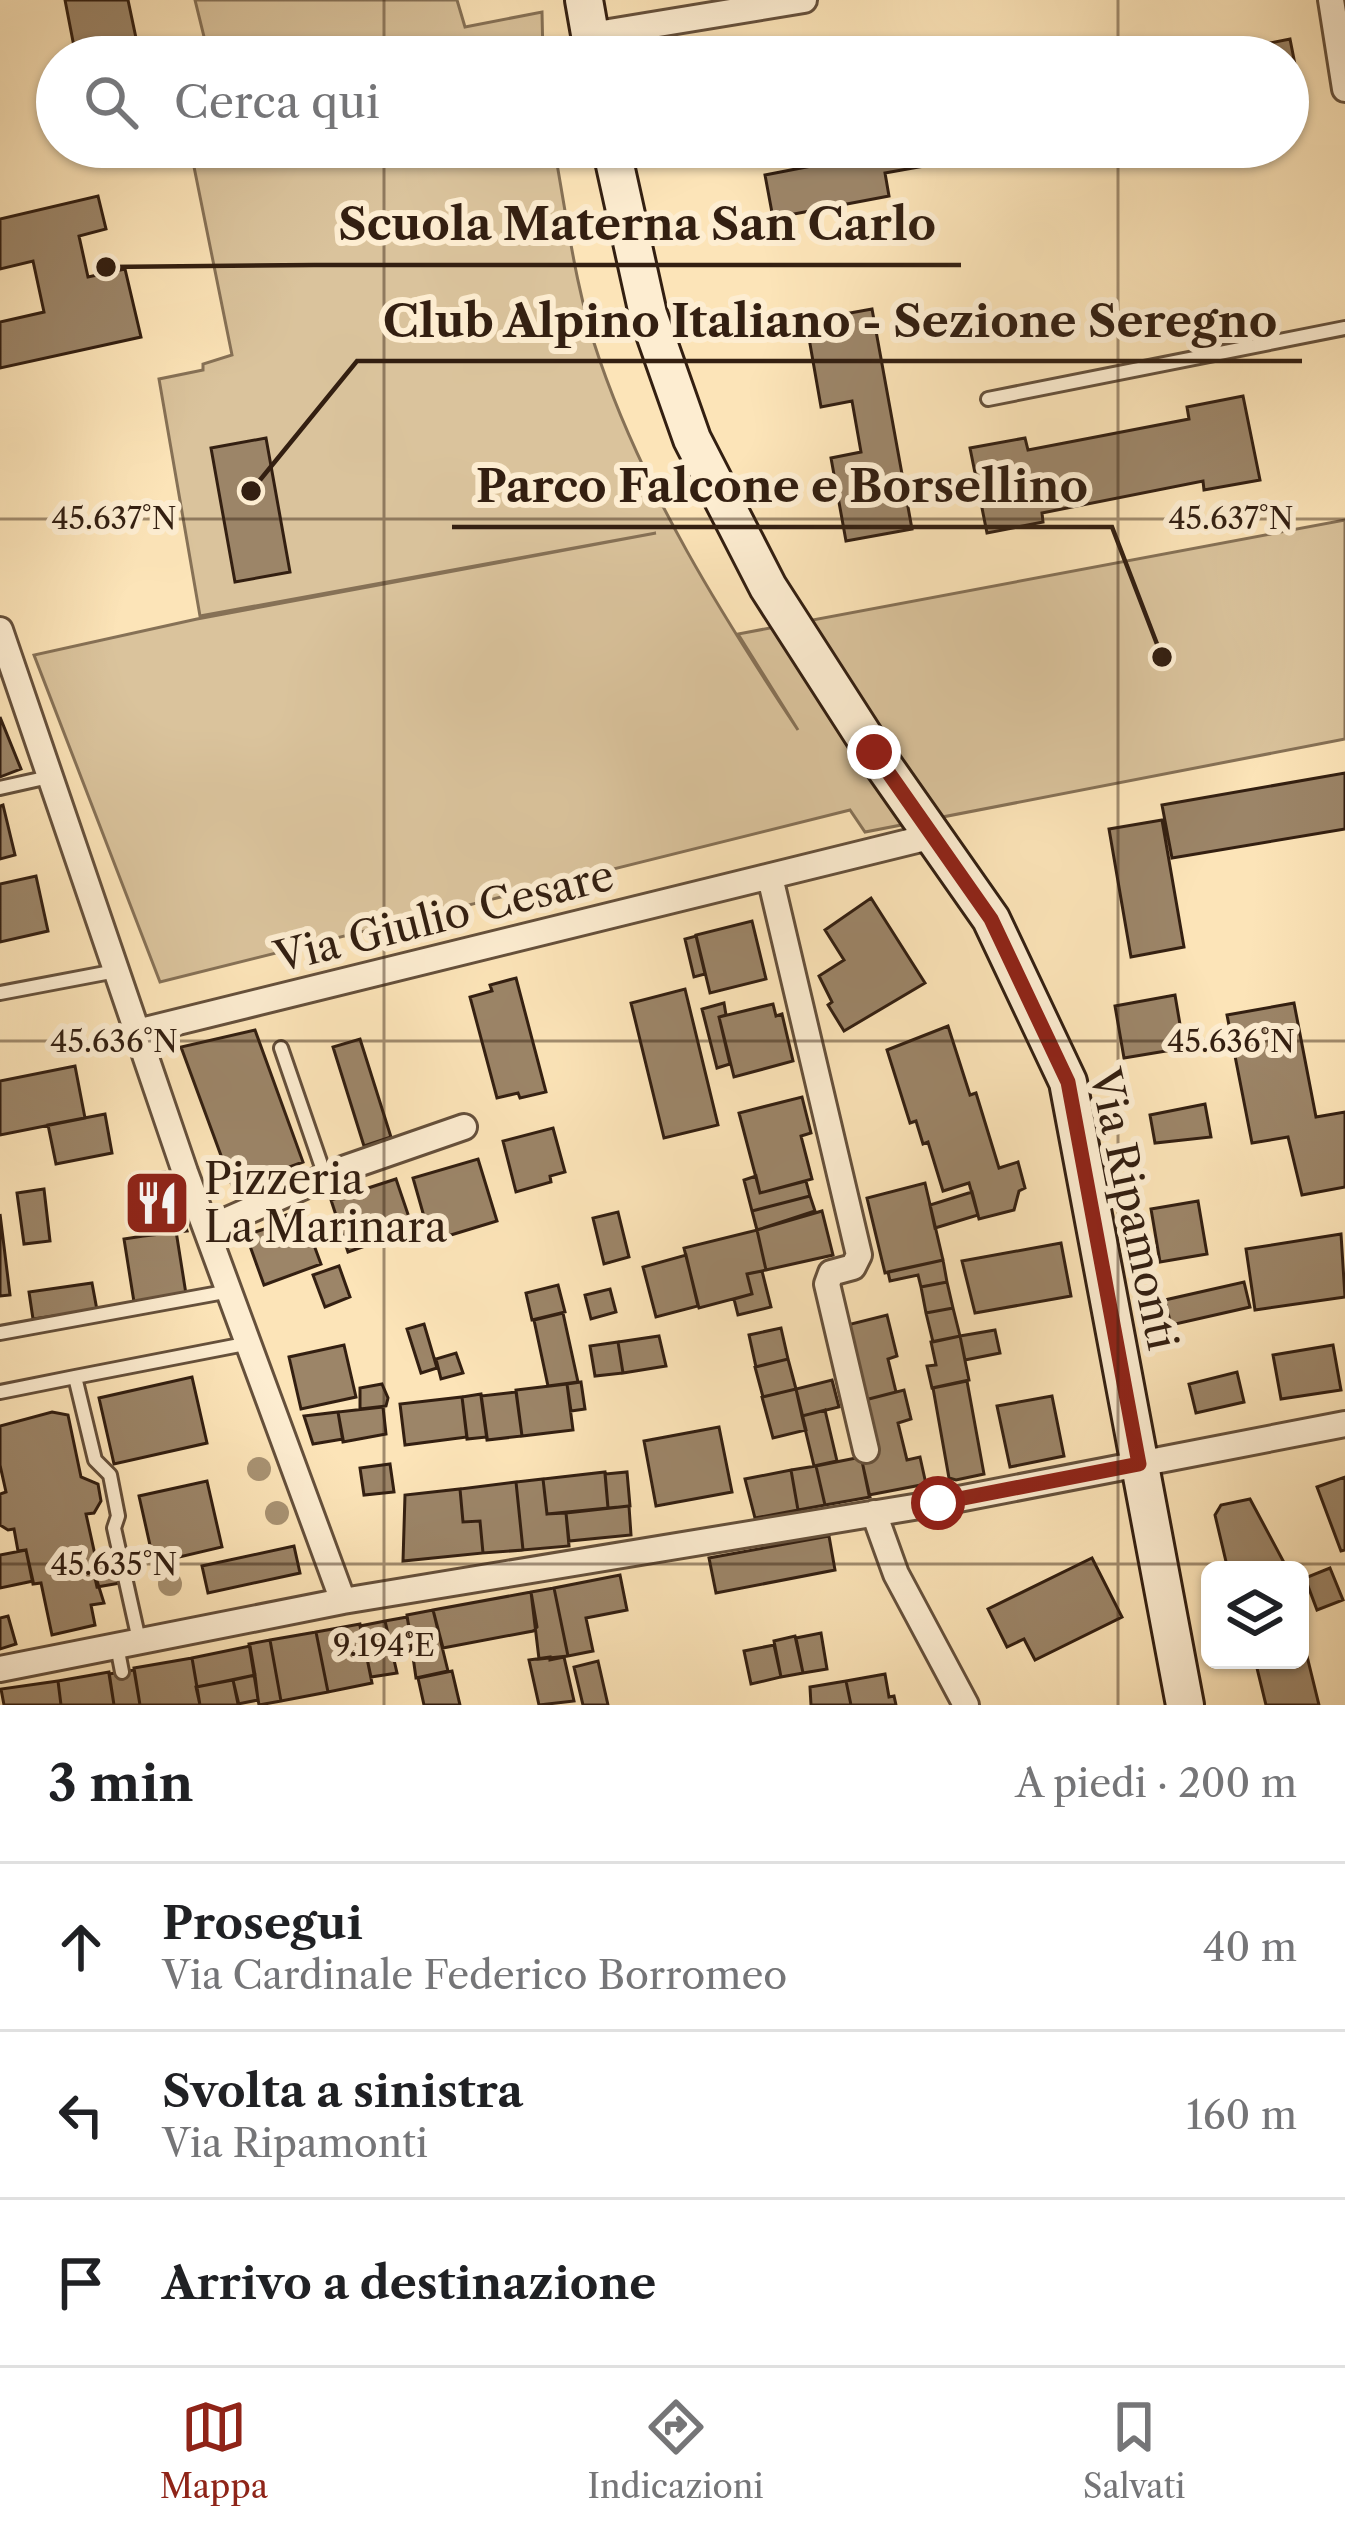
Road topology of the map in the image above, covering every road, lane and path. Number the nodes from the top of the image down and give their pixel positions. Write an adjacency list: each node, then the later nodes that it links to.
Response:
1 (804, 0): 3 (street)
2 (1331, 0): 4 (street)
3 (590, 31)
4 (1345, 89)
5 (615, 168): 11 (street, Via Ripamonti)
6 (1345, 328): 7 (lane)
7 (988, 399)
8 (0, 630): 9 (street)
9 (50, 776): 10 (lane); 13 (street)
10 (0, 788)
11 (933, 836): 12 (street, Via Giulio Cesare); 27 (street, Via Ripamonti)
12 (770, 877): 15 (street, Via Giulio Cesare); 26 (street)
13 (116, 971): 14 (lane); 15 (street)
14 (0, 993)
15 (136, 1031): 19 (street)
16 (281, 1048): 18 (lane)
17 (464, 1127): 18 (street)
18 (325, 1176): 19 (street)
19 (207, 1229): 20 (street)
20 (231, 1291): 21 (lane); 22 (street)
21 (0, 1333)
22 (251, 1343): 23 (lane); 29 (street)
23 (74, 1377): 24 (lane); 30 (lane)
24 (0, 1393)
25 (1345, 1424): 27 (street)
26 (866, 1450)
27 (1139, 1464): 28 (street); 34 (street, Via Ripamonti)
28 (874, 1513): 29 (street); 33 (street)
29 (344, 1600): 30 (street)
30 (128, 1642): 31 (street); 32 (lane)
31 (0, 1669)
32 (122, 1672)
33 (966, 1705)
34 (1185, 1705)

